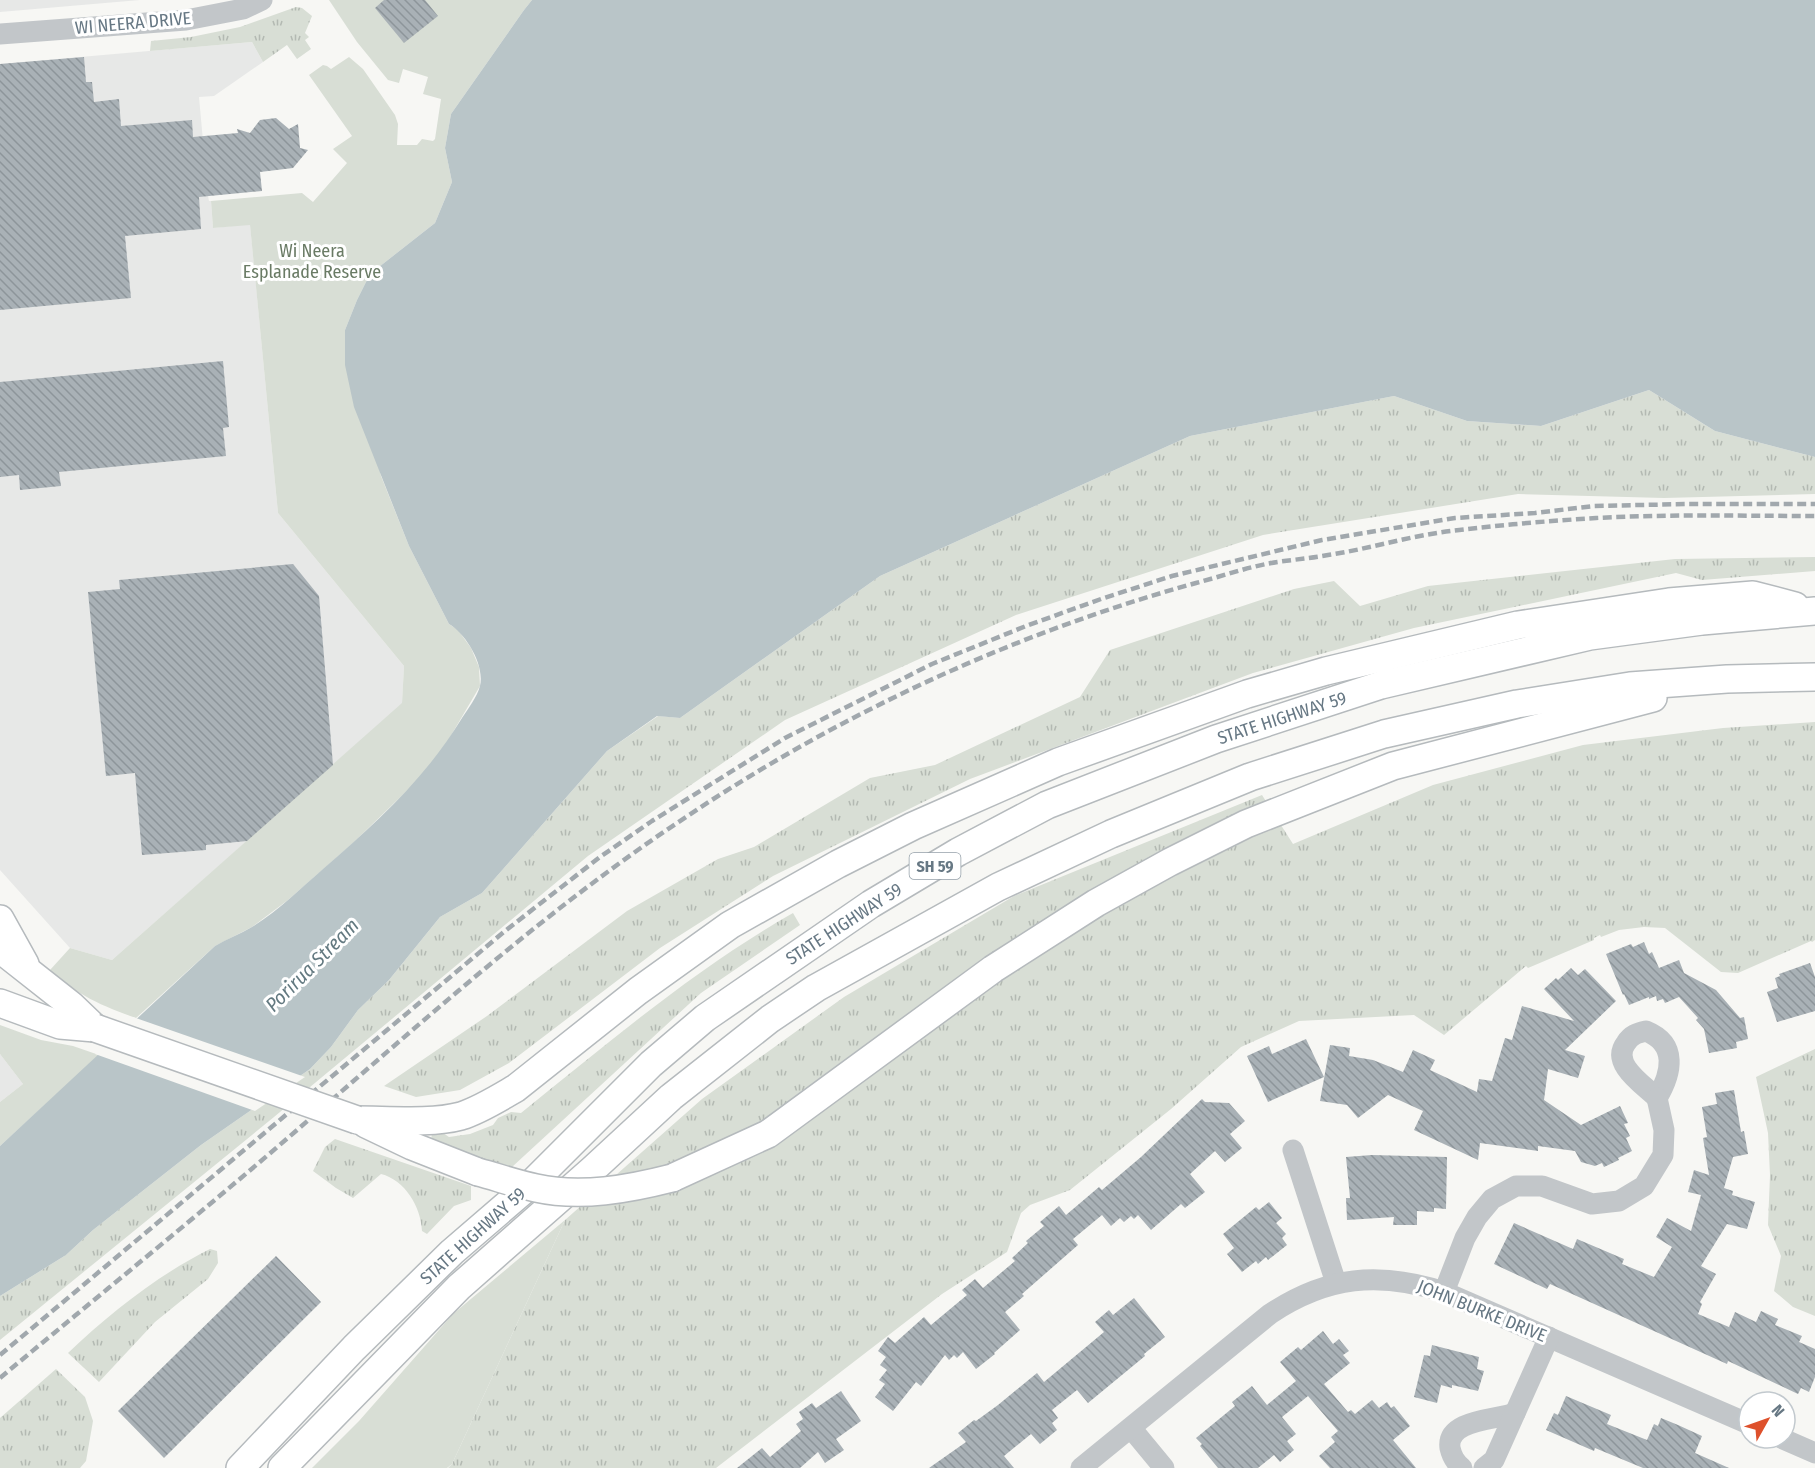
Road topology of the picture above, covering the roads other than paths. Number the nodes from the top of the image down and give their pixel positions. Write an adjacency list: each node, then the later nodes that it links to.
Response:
1 (262, 0): 2 (street, WI NEERA DRIVE)
2 (0, 34)
3 (1815, 610): 12 (main road); 22 (main road, STATE HIGHWAY 59 / SH 59)
4 (1815, 677): 5 (main road, STATE HIGHWAY 59 / SH 59)
5 (1727, 679): 12 (main road, bridge); 23 (main road, STATE HIGHWAY 59 / SH 59)
6 (0, 919): 8 (main road)
7 (0, 949): 8 (main road)
8 (28, 970): 10 (main road)
9 (0, 1003): 10 (main road)
10 (95, 1028): 12 (main road, bridge)
11 (1658, 1098): 15 (street)
12 (357, 1120)
13 (1293, 1150): 14 (street)
14 (1336, 1283): 15 (street, JOHN BURKE DRIVE); 19 (street, JOHN BURKE DRIVE)
15 (1444, 1292): 16 (street, JOHN BURKE DRIVE)
16 (1549, 1337): 17 (street); 18 (street, JOHN BURKE DRIVE)
17 (1515, 1413): 26 (street); 27 (street)
18 (1737, 1419)
19 (1131, 1428): 24 (street, JOHN BURKE DRIVE); 25 (street)
20 (1797, 1445): 21 (street)
21 (1815, 1453)
22 (240, 1468)
23 (282, 1468)
24 (1081, 1468)
25 (1164, 1468)
26 (1462, 1468)
27 (1484, 1468)

